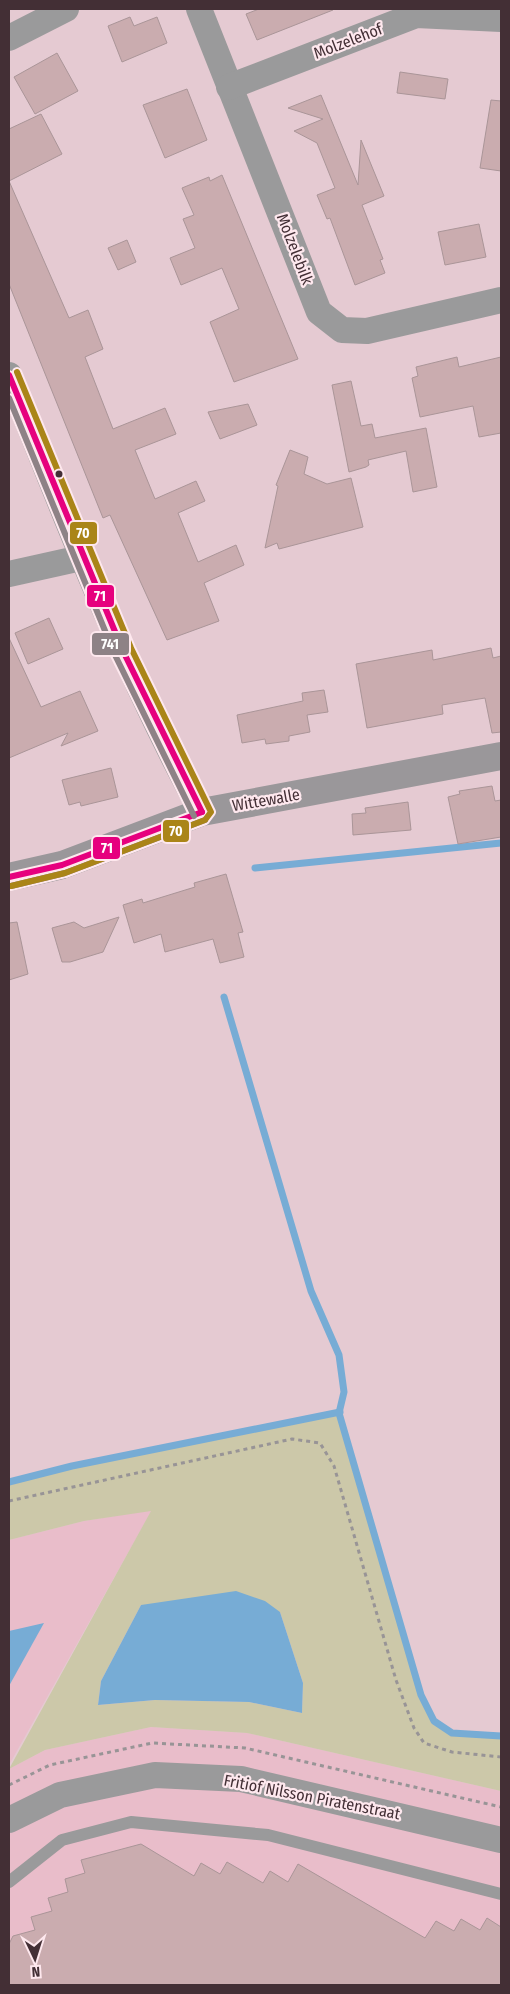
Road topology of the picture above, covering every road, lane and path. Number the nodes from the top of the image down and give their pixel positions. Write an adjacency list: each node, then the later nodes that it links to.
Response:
1 (66, 9): 4 (street)
2 (199, 9): 5 (street, Molzelebilk)
3 (501, 20): 5 (street, Molzelehof)
4 (9, 38)
5 (229, 87): 6 (street, Molzelebilk)
6 (501, 300)
7 (9, 375): 8 (street)
8 (81, 558): 9 (street); 11 (street)
9 (9, 574)
10 (501, 756): 11 (street, Wittewalle)
11 (202, 812): 12 (street, Wittewalle)
12 (9, 877)
13 (9, 1501): 14 (path)
14 (501, 1756)
15 (9, 1820): 16 (street, Fritiof Nilsson Piratenstraat)
16 (501, 1840)
17 (9, 1882): 18 (lane)
18 (501, 1894)

